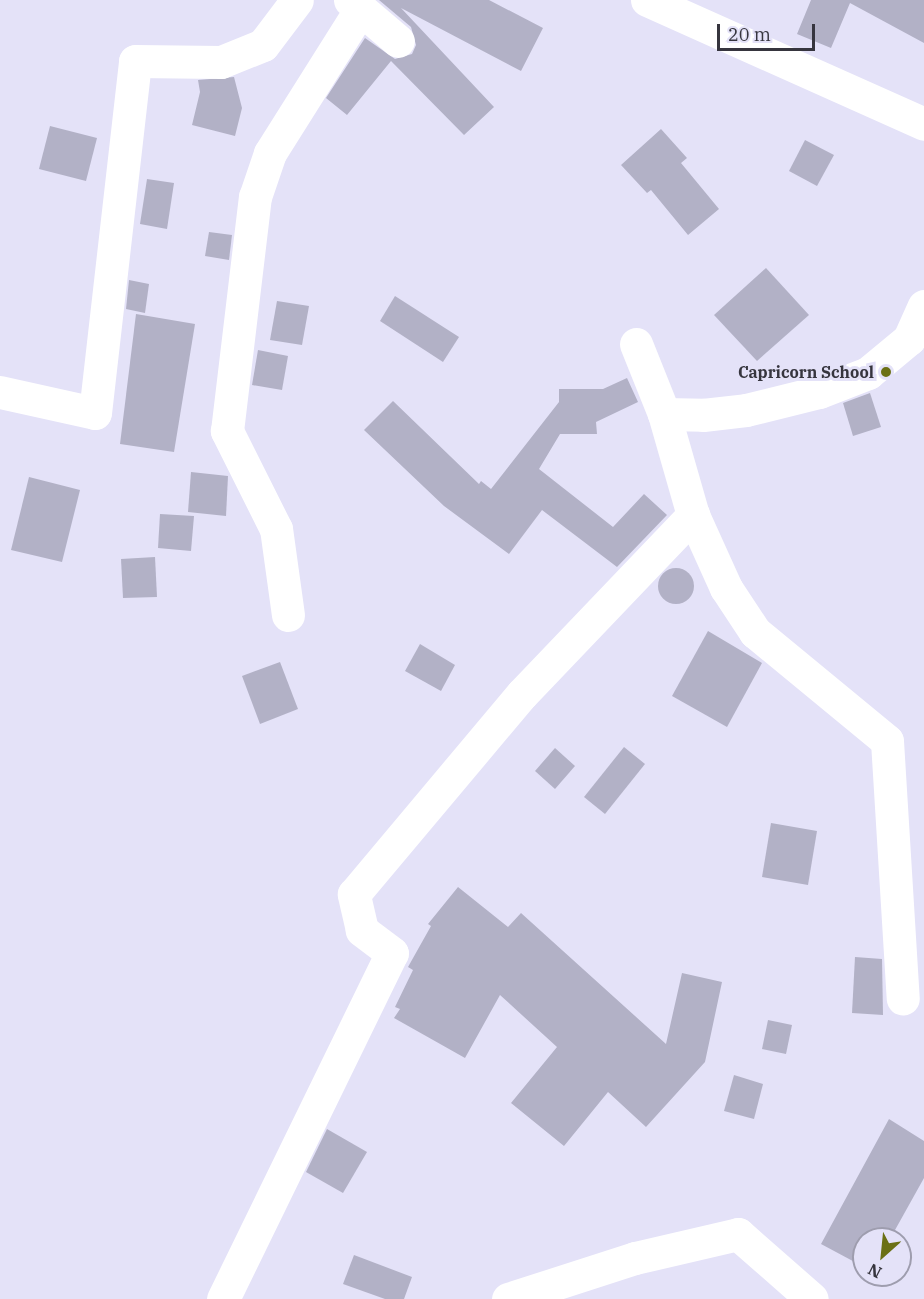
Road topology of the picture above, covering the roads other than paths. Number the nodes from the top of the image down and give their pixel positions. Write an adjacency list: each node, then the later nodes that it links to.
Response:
1 (297, 0): 8 (street)
2 (647, 0): 5 (street)
3 (355, 5): 4 (street); 11 (street)
4 (398, 41)
5 (924, 124)
6 (924, 306): 9 (street)
7 (636, 344): 9 (street)
8 (0, 392)
9 (664, 414): 10 (street)
10 (693, 515): 12 (street); 13 (street)
11 (288, 615)
12 (903, 999)
13 (223, 1299)
14 (508, 1299): 15 (street)
15 (812, 1299)

